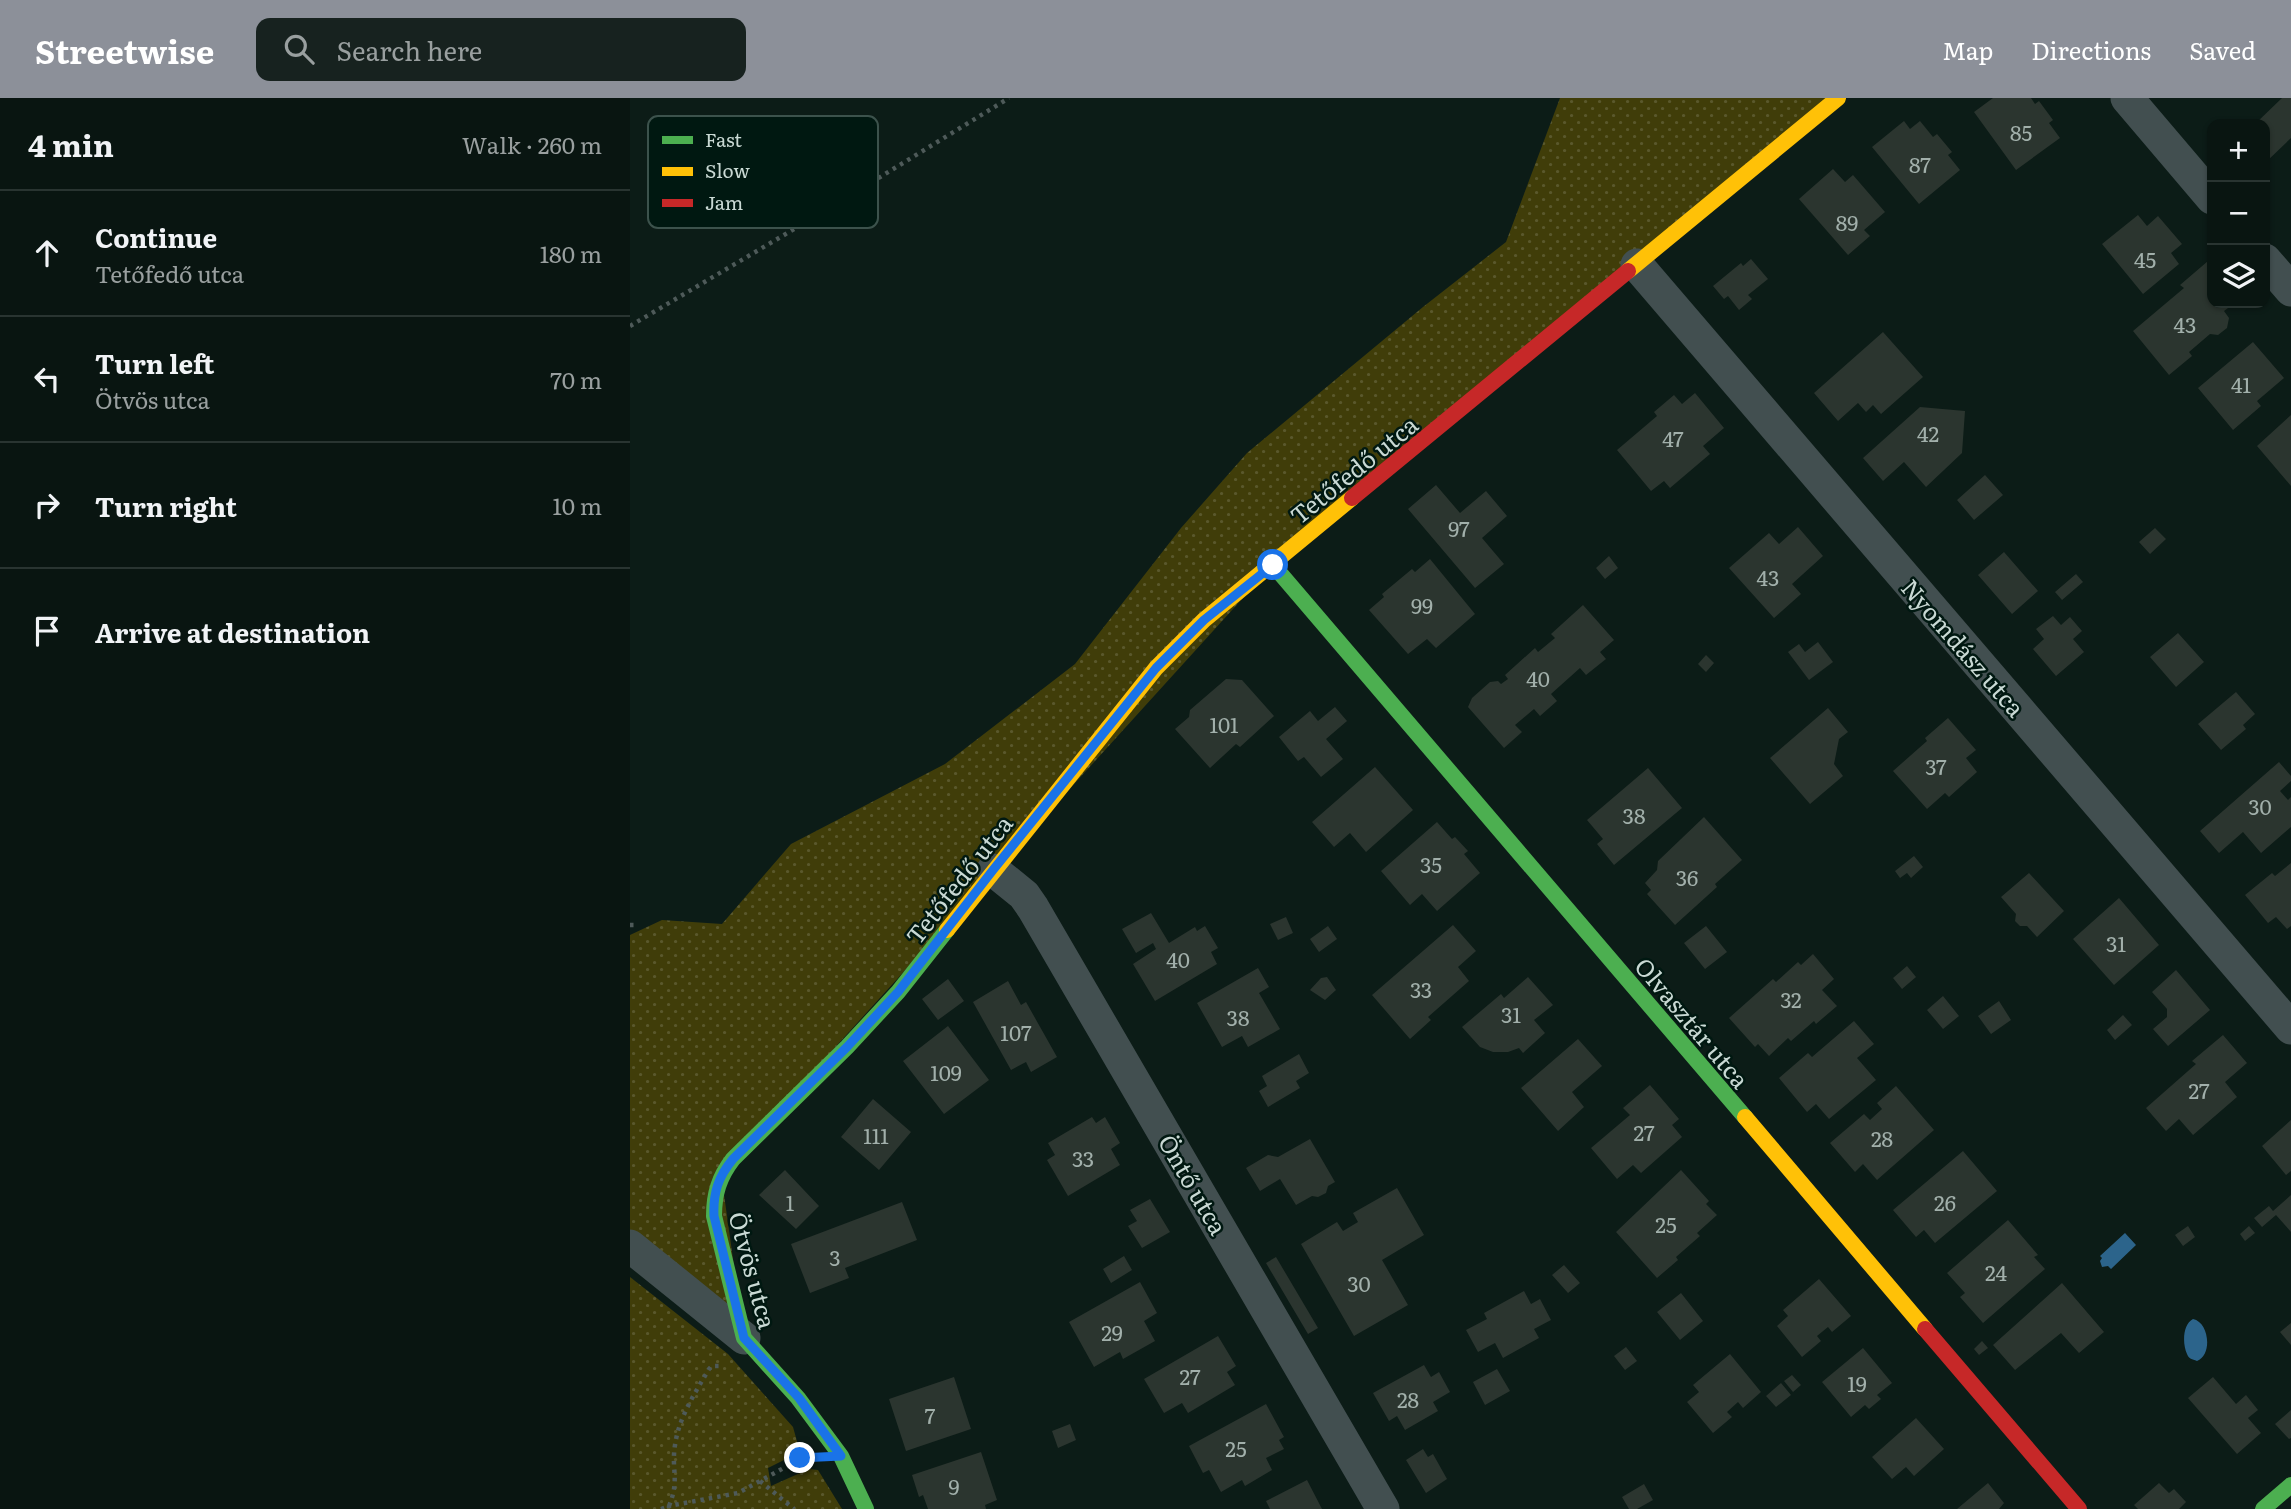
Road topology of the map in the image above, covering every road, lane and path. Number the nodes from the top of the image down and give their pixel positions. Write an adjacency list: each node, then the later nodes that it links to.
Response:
1 (1009, 98): 4 (path)
2 (1838, 98): 7 (street, Tetőfedő utca)
3 (2127, 98): 5 (street)
4 (878, 178)
5 (2207, 192)
6 (796, 228): 10 (path)
7 (1637, 265): 11 (street, Tetőfedő utca); 13 (street, Nyomdász utca)
8 (2270, 266): 9 (street)
9 (2291, 290)
10 (630, 326)
11 (1273, 565): 12 (street, Tetőfedő utca); 25 (street, Olvasztár utca)
12 (993, 870): 14 (street, Tetőfedő utca); 24 (street, Öntő utca)
13 (2291, 1028)
14 (722, 1173): 16 (street, Ötvös utca)
15 (630, 1246): 16 (street)
16 (744, 1338): 17 (street, Ötvös utca); 20 (path)
17 (841, 1456): 18 (path); 23 (street, Ötvös utca)
18 (760, 1480): 20 (path); 22 (path)
19 (2291, 1485): 26 (street)
20 (669, 1507): 21 (path)
21 (661, 1509)
22 (794, 1509)
23 (866, 1509)
24 (1383, 1509)
25 (2079, 1509)
26 (2263, 1509)

